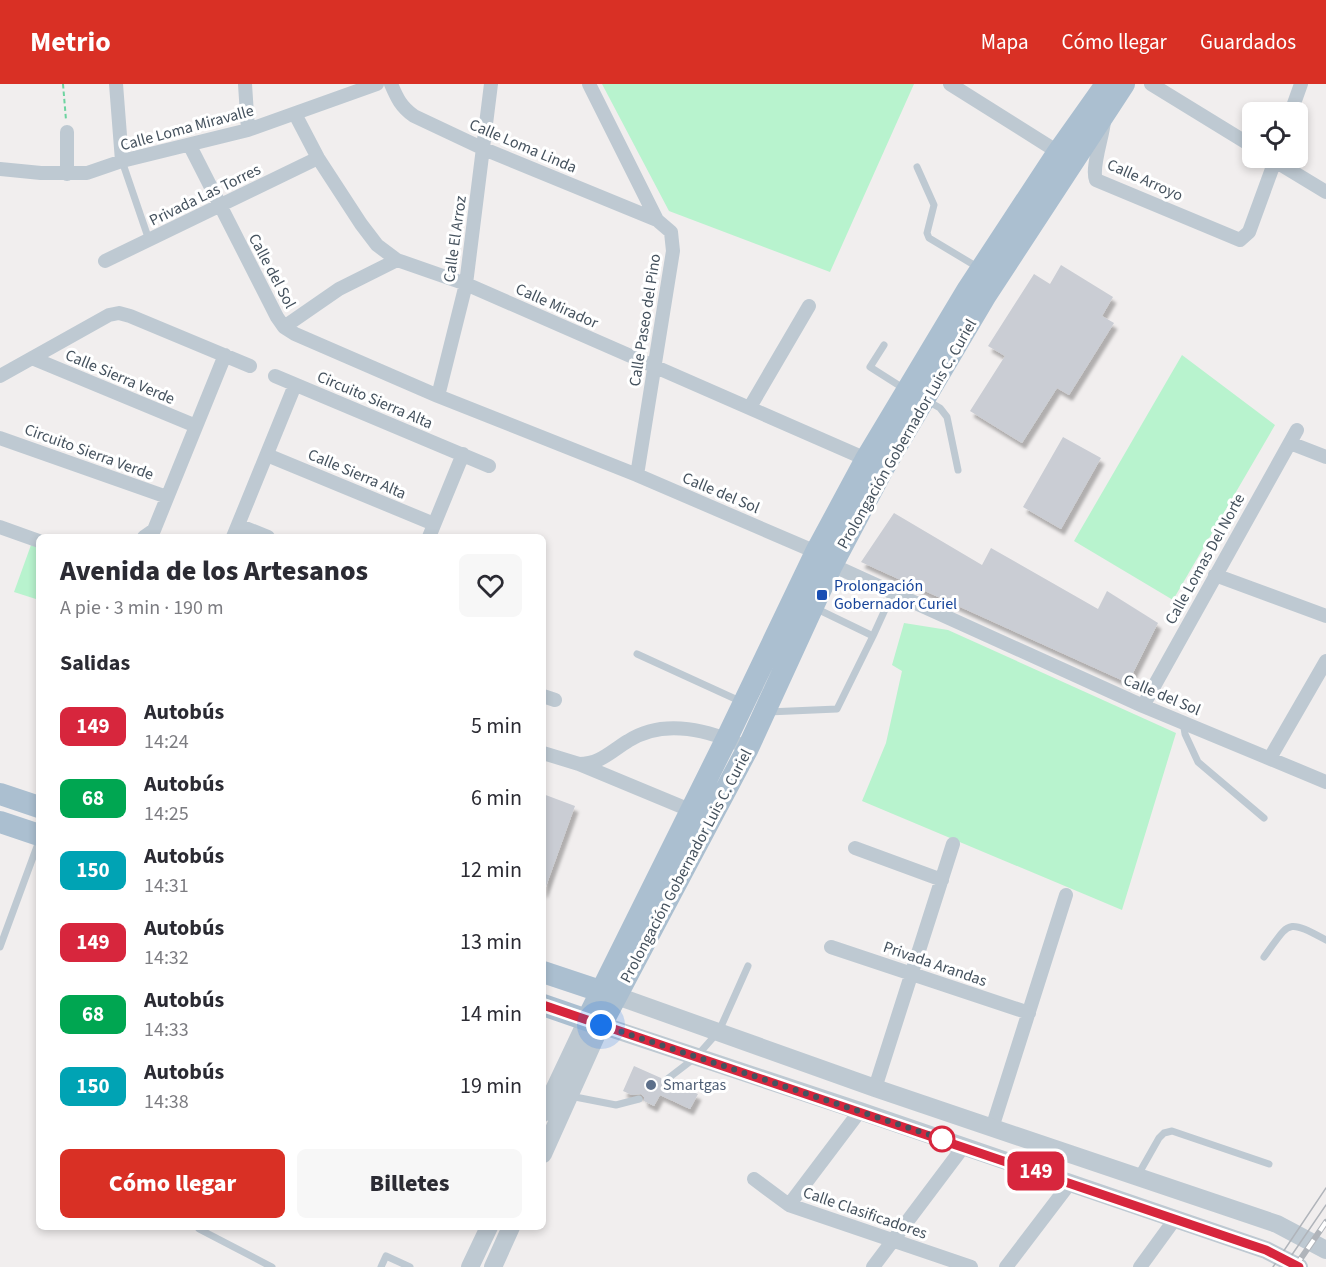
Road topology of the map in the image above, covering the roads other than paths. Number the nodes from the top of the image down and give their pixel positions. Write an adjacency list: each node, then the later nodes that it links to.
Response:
1 (116, 84): 22 (street)
2 (245, 84): 15 (street)
3 (377, 84): 13 (street, Calle Loma Miravalle)
4 (392, 84): 19 (street, Calle Loma Linda)
5 (491, 84): 19 (street, Calle El Arroz)
6 (589, 84): 30 (street, Calle Paseo del Pino)
7 (1106, 84): 20 (main road, Prolongación Gobernador Luis C. Curiel)
8 (1124, 84): 14 (main road, Prolongación Gobernador Luis C. Curiel)
9 (1151, 84): 17 (street)
10 (1301, 84): 12 (street)
11 (955, 85): 20 (street)
12 (1295, 102)
13 (295, 114): 15 (street, Calle Loma Miravalle); 21 (street, Calle Mirador)
14 (1105, 114): 24 (street, Calle Arroyo); 46 (main road, Prolongación Gobernador Luis C. Curiel)
15 (248, 130): 18 (street, Calle Loma Miravalle)
16 (66, 132): 27 (street)
17 (1242, 141)
18 (190, 146): 22 (street, Calle Loma Miravalle); 29 (street, Calle del Sol)
19 (484, 150): 30 (street, Calle Loma Linda); 35 (street, Calle El Arroz)
20 (1058, 152): 34 (main road, Prolongación Gobernador Luis C. Curiel)
21 (318, 158): 29 (street, Privada Las Torres); 32 (street, Calle Mirador)
22 (122, 162): 27 (street, Calle Loma Miravalle); 31 (lane)
23 (917, 167): 34 (lane)
24 (1271, 168)
25 (1289, 168): 28 (street)
26 (0, 169): 27 (street, Calle Loma Miravalle)
27 (67, 174)
28 (1326, 192)
29 (219, 206): 31 (street, Privada Las Torres); 37 (street, Calle del Sol)
30 (657, 220): 42 (street, Calle Paseo del Pino)
31 (149, 240): 33 (street, Privada Las Torres)
32 (398, 260): 35 (street, Calle Mirador); 37 (street)
33 (105, 261)
34 (981, 270): 46 (main road, Prolongación Gobernador Luis C. Curiel)
35 (466, 284): 42 (street, Calle Mirador); 47 (street, Calle El Arroz)
36 (808, 306): 48 (street)
37 (284, 327): 47 (street, Calle del Sol)
38 (884, 345): 46 (lane)
39 (225, 356): 40 (street); 41 (street); 49 (street, Circuito Sierra Verde)
40 (32, 358): 43 (street); 49 (street, Calle Sierra Verde)
41 (250, 366)
42 (654, 367): 48 (street, Calle Mirador); 59 (street, Calle Paseo del Pino)
43 (0, 376)
44 (275, 376): 45 (street)
45 (295, 385): 53 (street, Circuito Sierra Alta); 54 (street, Circuito Sierra Alta)
46 (916, 395): 56 (main road, Prolongación Gobernador Luis C. Curiel); 58 (lane); 67 (main road, Prolongación Gobernador Luis C. Curiel)
47 (438, 396): 59 (street, Calle del Sol)
48 (750, 407): 56 (street, Calle Mirador)
49 (196, 426): 60 (street, Circuito Sierra Verde)
50 (1297, 430): 52 (street, Calle Lomas Del Norte)
51 (0, 438): 60 (street, Circuito Sierra Verde)
52 (1290, 443): 55 (street); 68 (street, Calle Lomas Del Norte)
53 (463, 454): 57 (street, Circuito Sierra Alta); 63 (street)
54 (267, 455): 62 (street, Circuito Sierra Alta); 63 (street, Calle Sierra Alta)
55 (1326, 457)
56 (866, 459): 67 (main road, Prolongación Gobernador Luis C. Curiel)
57 (489, 466)
58 (958, 470)
59 (637, 475): 67 (street, Calle del Sol)
60 (167, 497): 64 (street, Circuito Sierra Verde)
61 (0, 527): 66 (street)
62 (236, 531): 65 (street, Circuito Sierra Alta)
63 (431, 531)
64 (151, 534)
65 (252, 534)
66 (36, 540)
67 (824, 558): 69 (street, Calle del Sol); 70 (main road, Prolongación Gobernador Luis C. Curiel)
68 (1215, 575): 71 (street); 76 (street, Calle Lomas Del Norte)
69 (893, 592): 72 (lane); 76 (street, Calle del Sol)
70 (803, 603): 72 (lane); 75 (main road, Prolongación Gobernador Luis C. Curiel); 77 (main road, Prolongación Gobernador Luis C. Curiel)
71 (1326, 616)
72 (873, 636): 77 (lane)
73 (637, 654): 75 (lane)
74 (1326, 661): 82 (street)
75 (744, 703): 77 (lane); 79 (main road, Prolongación Gobernador Luis C. Curiel)
76 (1143, 706): 78 (street, Calle del Sol)
77 (765, 713): 80 (main road, Prolongación Gobernador Luis C. Curiel)
78 (1183, 722): 82 (street, Calle del Sol); 88 (lane)
79 (727, 738): 80 (street); 83 (street); 87 (main road, Prolongación Gobernador Luis C. Curiel)
80 (748, 748): 87 (main road, Prolongación Gobernador Luis C. Curiel)
81 (546, 754): 83 (street)
82 (1270, 758): 84 (street, Calle del Sol)
83 (579, 764): 87 (street)
84 (1326, 782)
85 (0, 794): 86 (main road)
86 (36, 806)
87 (701, 814): 103 (main road, Prolongación Gobernador Luis C. Curiel)
88 (1264, 818)
89 (0, 822): 90 (main road)
90 (36, 834)
91 (953, 844): 94 (street)
92 (855, 848): 94 (street)
93 (36, 849): 97 (lane)
94 (942, 880): 102 (street)
95 (1066, 895): 105 (street)
96 (1326, 940): 99 (lane)
97 (0, 947)
98 (831, 947): 102 (street, Privada Arandas)
99 (1264, 957)
100 (748, 966): 107 (lane)
101 (546, 973): 103 (main road)
102 (912, 974): 105 (street, Privada Arandas); 110 (street)
103 (609, 994): 106 (main road, Prolongación Gobernador Luis C. Curiel); 107 (street)
104 (546, 1006): 106 (main road)
105 (1029, 1013): 116 (street)
106 (594, 1022): 108 (street); 111 (street, Prolongación Gobernador Luis C. Curiel)
107 (719, 1031): 108 (lane); 110 (street)
108 (696, 1057): 109 (lane); 114 (street)
109 (666, 1080)
110 (875, 1089): 115 (street)
111 (561, 1093): 112 (lane); 113 (street, Prolongación Gobernador Luis C. Curiel); 118 (street, Prolongación Gobernador Luis C. Curiel)
112 (639, 1099)
113 (546, 1110)
114 (860, 1111): 117 (street); 126 (street)
115 (944, 1112): 116 (street); 117 (street)
116 (992, 1128): 121 (street)
117 (935, 1136): 119 (street)
118 (546, 1139)
119 (964, 1146): 124 (street); 131 (street)
120 (1269, 1164): 122 (lane)
121 (1114, 1170): 122 (street); 125 (street)
122 (1137, 1177): 132 (street)
123 (754, 1179): 126 (street, Calle Clasificadores)
124 (1070, 1183): 125 (street); 140 (street)
125 (1103, 1194): 127 (street)
126 (789, 1204): 131 (street, Calle Clasificadores)
127 (1175, 1219): 141 (street); 142 (street)
128 (203, 1230): 133 (lane)
129 (487, 1230): 136 (street)
130 (509, 1231): 137 (street)
131 (893, 1240): 138 (street); 139 (street, Calle Clasificadores)
132 (1326, 1250)
133 (272, 1267)
134 (381, 1267): 135 (lane)
135 (410, 1267)
136 (470, 1267)
137 (493, 1267)
138 (873, 1267)
139 (971, 1267)
140 (1006, 1267)
141 (1140, 1267)
142 (1299, 1267)

